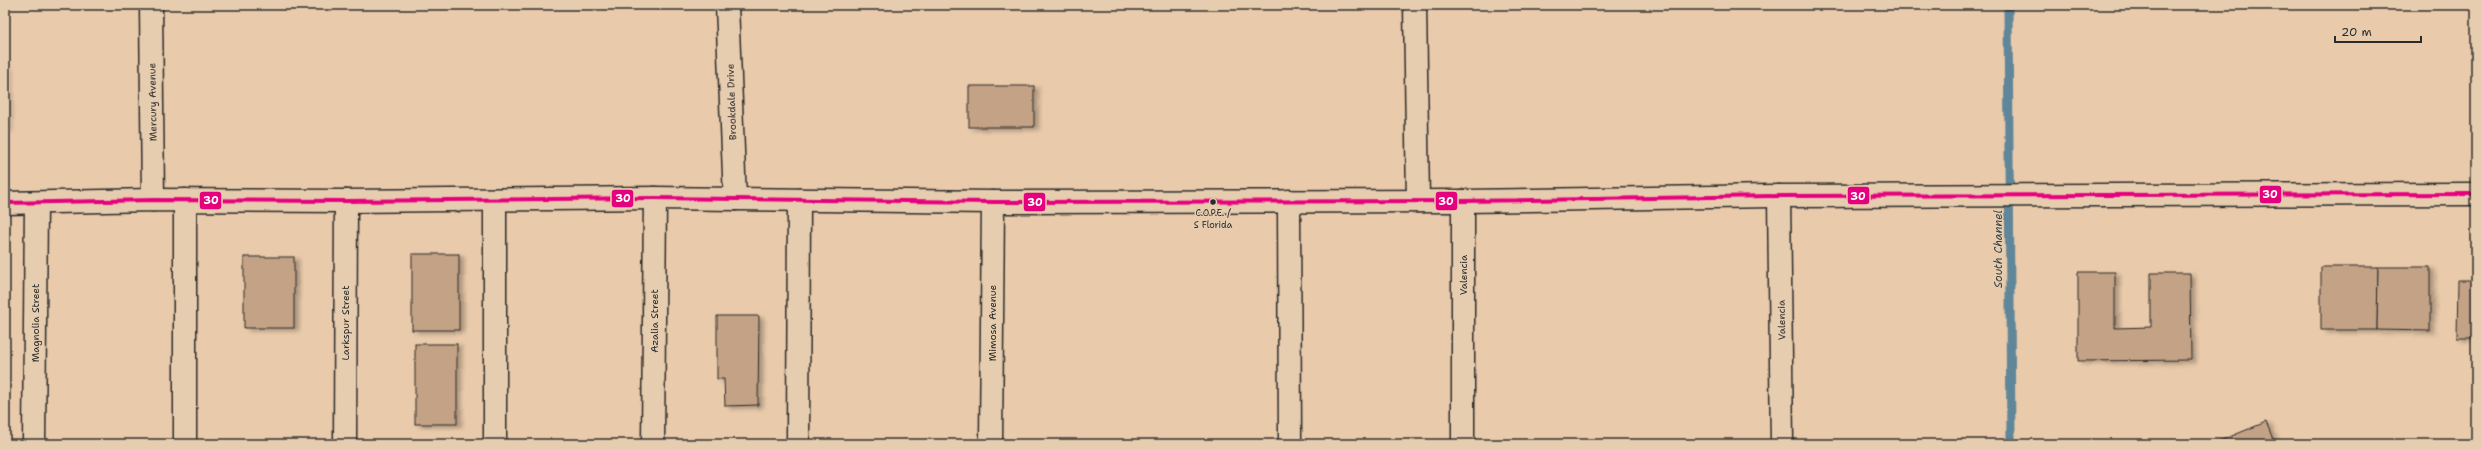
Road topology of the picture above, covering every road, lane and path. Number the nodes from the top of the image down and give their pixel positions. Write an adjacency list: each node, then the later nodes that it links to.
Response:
1 (151, 5): 8 (main road, Mercury Avenue)
2 (727, 5): 7 (main road, Brookdale Drive)
3 (1415, 5): 14 (main road)
4 (2476, 194): 5 (main road)
5 (1779, 196): 15 (main road); 28 (main road, Valencia)
6 (655, 198): 7 (main road); 10 (main road); 23 (main road, Azalia Street)
7 (735, 199): 11 (main road)
8 (153, 200): 9 (main road); 18 (main road)
9 (185, 200): 12 (main road); 20 (main road)
10 (495, 200): 12 (main road); 22 (main road)
11 (799, 200): 16 (main road); 24 (main road)
12 (346, 201): 21 (main road, Larkspur Street)
13 (1289, 201): 14 (main road); 16 (main road); 26 (main road)
14 (1418, 201): 15 (main road)
15 (1463, 201): 27 (main road, Valencia)
16 (993, 202): 25 (main road, Mimosa Avenue)
17 (5, 203): 18 (main road)
18 (36, 203): 19 (main road, Magnolia Street)
19 (34, 444)
20 (185, 444)
21 (345, 444)
22 (496, 444)
23 (653, 444)
24 (798, 444)
25 (991, 444)
26 (1290, 444)
27 (1463, 444)
28 (1782, 444)

